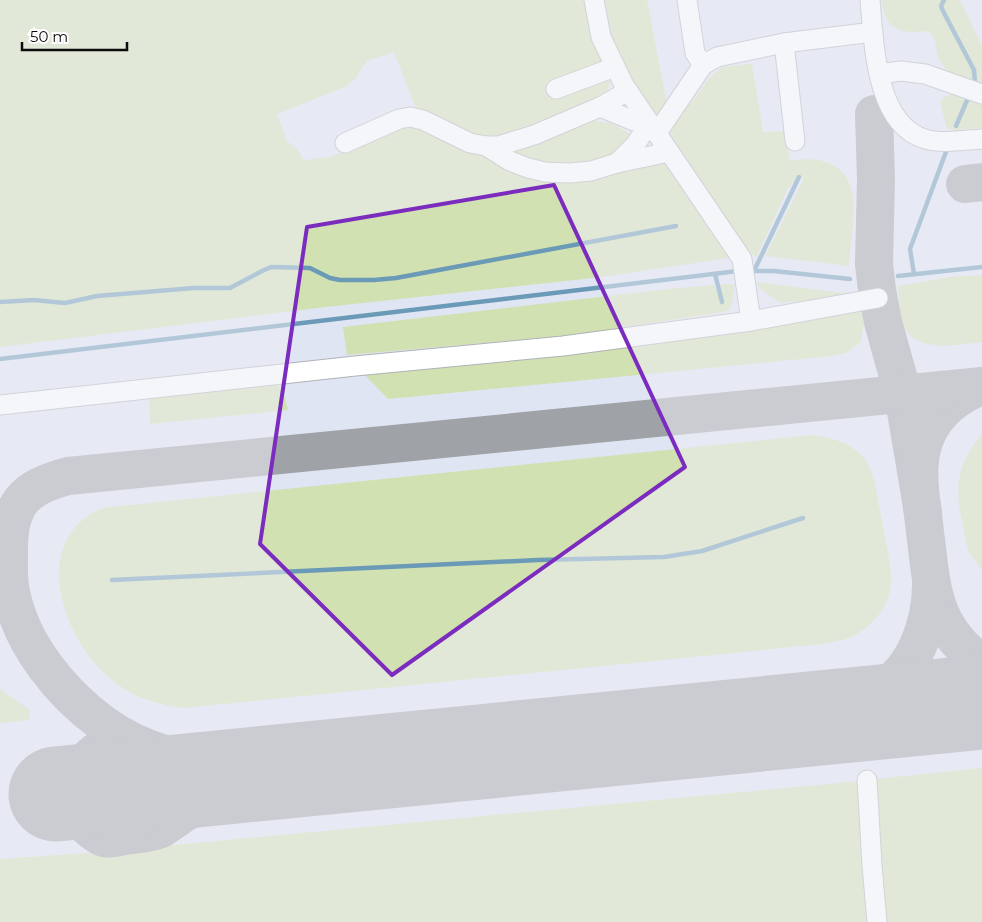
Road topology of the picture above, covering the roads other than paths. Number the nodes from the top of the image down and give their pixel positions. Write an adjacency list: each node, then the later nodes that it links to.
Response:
1 (594, 0): 7 (lane)
2 (687, 0): 6 (lane)
3 (870, 0): 4 (lane)
4 (873, 32): 5 (lane); 8 (lane)
5 (784, 43): 6 (lane); 15 (lane)
6 (703, 65): 13 (lane)
7 (615, 67): 9 (lane); 10 (lane)
8 (879, 74): 11 (lane); 14 (lane)
9 (556, 89)
10 (628, 92): 12 (lane); 13 (lane)
11 (982, 94)
12 (600, 107): 13 (lane); 17 (lane)
13 (651, 125): 18 (lane); 19 (lane)
14 (982, 139)
15 (795, 141)
16 (345, 143): 17 (lane)
17 (486, 146): 19 (lane)
18 (669, 152): 19 (lane); 21 (lane)
19 (617, 163)
20 (878, 298): 21 (lane)
21 (751, 320): 22 (lane)
22 (0, 405)
23 (867, 780): 24 (lane)
24 (877, 922)

